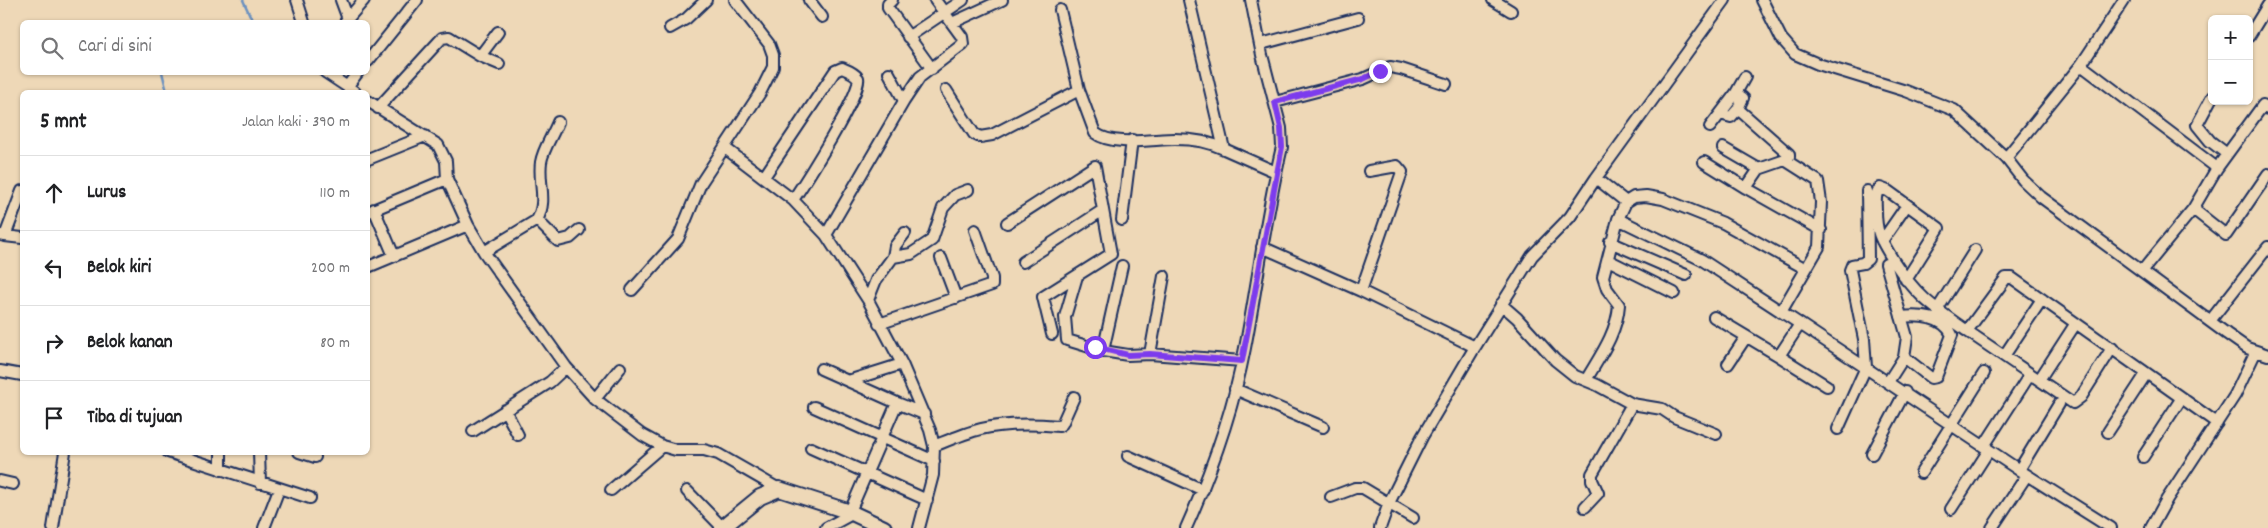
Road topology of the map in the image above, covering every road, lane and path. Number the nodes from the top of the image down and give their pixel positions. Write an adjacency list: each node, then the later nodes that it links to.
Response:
1 (297, 0): 24 (street)
2 (341, 0): 25 (street)
3 (364, 0): 26 (street)
4 (418, 0): 34 (street)
5 (706, 0): 28 (street)
6 (735, 0): 60 (street)
7 (809, 0): 22 (street)
8 (892, 0): 31 (street)
9 (935, 0): 21 (street)
10 (963, 0): 21 (street)
11 (1002, 0): 27 (street)
12 (1189, 0): 62 (street)
13 (1251, 0): 32 (street)
14 (1493, 0): 20 (street)
15 (1725, 0): 72 (street)
16 (1762, 0): 64 (street)
17 (2124, 0): 36 (street)
18 (2268, 5): 29 (street)
19 (1060, 10): 45 (street)
20 (1511, 11)
21 (945, 13): 27 (street); 31 (street)
22 (822, 16)
23 (1358, 18): 32 (street)
24 (303, 20)
25 (347, 20)
26 (348, 20)
27 (952, 23): 37 (street)
28 (670, 28)
29 (2253, 29)
30 (498, 32): 33 (street)
31 (908, 37): 37 (street)
32 (1261, 44): 49 (street)
33 (480, 56): 35 (street); 52 (street)
34 (370, 59)
35 (499, 64)
36 (2081, 65): 59 (street); 64 (street)
37 (932, 69): 47 (street)
38 (888, 73): 47 (street)
39 (329, 75): 43 (street)
40 (357, 75): 43 (street)
41 (1745, 78): 46 (street)
42 (1446, 84): 49 (street)
43 (351, 90)
44 (946, 90): 45 (street)
45 (1079, 90): 58 (street)
46 (1736, 92): 53 (street); 54 (street)
47 (904, 101): 95 (street)
48 (370, 102): 52 (street)
49 (1275, 102): 70 (street)
50 (2208, 104): 59 (street)
51 (2266, 104): 66 (street)
52 (378, 108): 57 (street)
53 (1738, 109): 54 (street); 65 (street)
54 (1720, 114): 56 (street)
55 (558, 122): 86 (street)
56 (1710, 127)
57 (425, 136): 63 (street); 74 (street)
58 (1132, 140): 62 (street); 87 (street)
59 (2206, 146): 66 (street); 66 (street)
60 (725, 148): 71 (street); 117 (street)
61 (1723, 148): 68 (street)
62 (1224, 149): 70 (street)
63 (370, 158)
64 (2006, 158): 112 (street)
65 (1785, 160): 68 (street); 92 (street)
66 (2222, 160): 82 (street)
67 (1704, 162): 75 (street)
68 (1759, 169): 75 (street)
69 (1369, 171): 118 (street)
70 (1276, 172): 99 (street)
71 (764, 177): 79 (street); 79 (street)
72 (1596, 178): 80 (street); 123 (street)
73 (2265, 178): 82 (street)
74 (447, 179): 83 (street); 89 (street)
75 (1746, 188): 92 (street)
76 (968, 190): 104 (street)
77 (1867, 191): 149 (street)
78 (20, 195): 94 (street)
79 (794, 200): 95 (street)
80 (1626, 202): 85 (street); 111 (street)
81 (1907, 205): 97 (street); 97 (street); 116 (street)
82 (2192, 209): 112 (street)
83 (370, 210): 103 (street)
84 (1103, 210): 88 (street); 107 (street); 114 (street)
85 (1618, 219): 98 (street); 125 (street)
86 (537, 220): 90 (street); 102 (street)
87 (1122, 220)
88 (1007, 223)
89 (468, 226): 102 (street); 103 (street)
90 (579, 230)
91 (975, 230): 120 (street)
92 (1821, 230): 111 (street)
93 (905, 233): 104 (street)
94 (2, 235): 96 (street)
95 (826, 235): 122 (street)
96 (20, 238)
97 (1882, 241): 116 (street)
98 (1610, 242): 106 (street); 113 (street)
99 (1262, 247): 118 (street); 146 (street)
100 (2268, 247): 129 (street)
101 (1975, 250): 124 (street)
102 (484, 252): 150 (street)
103 (394, 256): 109 (street)
104 (893, 257): 122 (street)
105 (941, 258): 120 (street)
106 (1608, 260): 119 (street); 158 (street)
107 (1023, 262)
108 (1886, 264): 128 (street)
109 (370, 266)
110 (1122, 266): 139 (street)
111 (1806, 270): 125 (street)
112 (2143, 270): 129 (street)
113 (1686, 275)
114 (1077, 276): 134 (street); 139 (street)
115 (1164, 276): 141 (street)
116 (1906, 280): 124 (street)
117 (632, 290)
118 (1362, 291): 137 (street)
119 (1674, 293)
120 (956, 298): 131 (street)
121 (2042, 299): 130 (street); 133 (street); 144 (street)
122 (868, 300): 131 (street)
123 (1501, 304): 137 (street); 158 (street)
124 (1937, 310): 133 (street)
125 (1781, 312): 132 (street)
126 (1918, 315): 128 (street); 136 (street); 145 (street)
127 (1714, 317): 135 (street)
128 (1901, 317): 136 (street)
129 (2210, 321): 140 (street)
130 (2076, 323): 138 (street); 159 (street)
131 (879, 324): 147 (street)
132 (1800, 324): 143 (street); 149 (street)
133 (1967, 331): 144 (street)
134 (1052, 334)
135 (1746, 337): 143 (street); 148 (street)
136 (1907, 337): 145 (street)
137 (1474, 347): 212 (street)
138 (2112, 348): 155 (street); 159 (street)
139 (1103, 351): 141 (street)
140 (2256, 351): 142 (street); 174 (street)
141 (1150, 354): 146 (street)
142 (2268, 355)
143 (1779, 356): 162 (street)
144 (2004, 356): 159 (street)
145 (1904, 357): 161 (street)
146 (1242, 361): 163 (street)
147 (902, 364): 160 (street); 173 (street)
148 (1728, 364)
149 (1866, 367): 161 (street); 177 (street)
150 (566, 368): 167 (street); 172 (street)
151 (620, 368): 167 (street)
152 (821, 370): 160 (street)
153 (0, 372): 156 (street)
154 (1984, 373): 175 (street)
155 (2146, 374): 166 (street); 179 (street)
156 (20, 375)
157 (2027, 379): 186 (street)
158 (1586, 380): 169 (street)
159 (2039, 380)
160 (848, 381): 168 (street)
161 (1888, 382): 164 (street)
162 (1827, 386)
163 (1236, 390): 176 (street); 207 (street)
164 (1904, 392): 175 (street); 187 (street)
165 (1074, 397): 184 (street)
166 (2181, 398): 174 (street); 195 (street)
167 (595, 399): 183 (street)
168 (897, 403): 173 (street); 182 (street)
169 (1632, 404): 180 (street); 213 (street)
170 (2059, 404): 200 (street)
171 (814, 407): 182 (street)
172 (505, 410): 178 (street); 181 (street)
173 (924, 414): 184 (street)
174 (2217, 422): 227 (street)
175 (1952, 424): 186 (street); 199 (street)
176 (1323, 427)
177 (1838, 429)
178 (473, 431)
179 (2108, 432)
180 (1716, 434)
181 (518, 435)
182 (881, 438): 196 (street); 198 (street)
183 (662, 446): 205 (street); 206 (street)
184 (934, 446): 196 (street)
185 (811, 448): 198 (street)
186 (1986, 448): 200 (street); 214 (street)
187 (1872, 454)
188 (65, 455): 217 (street)
189 (181, 455): 197 (street)
190 (221, 455): 197 (street)
191 (259, 455): 202 (street)
192 (309, 455): 194 (street)
193 (1128, 456): 207 (street)
194 (315, 457)
195 (2143, 457)
196 (934, 461): 211 (street)
197 (221, 470): 202 (street)
198 (866, 472): 211 (street); 215 (street)
199 (1921, 473)
200 (2023, 473): 225 (street); 226 (street)
201 (0, 481): 203 (street)
202 (260, 483): 204 (street)
203 (13, 484)
204 (279, 489): 210 (street); 218 (street)
205 (779, 489): 215 (street); 219 (street)
206 (611, 490)
207 (1203, 490): 223 (street)
208 (687, 491): 219 (street)
209 (1331, 497): 212 (street)
210 (310, 498)
211 (927, 500): 222 (street)
212 (1389, 503): 216 (street); 224 (street)
213 (1585, 507)
214 (1951, 509)
215 (850, 512): 220 (street); 221 (street)
216 (1413, 518)
217 (53, 528)
218 (264, 528)
219 (722, 528)
220 (826, 528)
221 (884, 528)
222 (919, 528)
223 (1186, 528)
224 (1380, 528)
225 (1992, 528)
226 (2111, 528)
227 (2151, 528)

